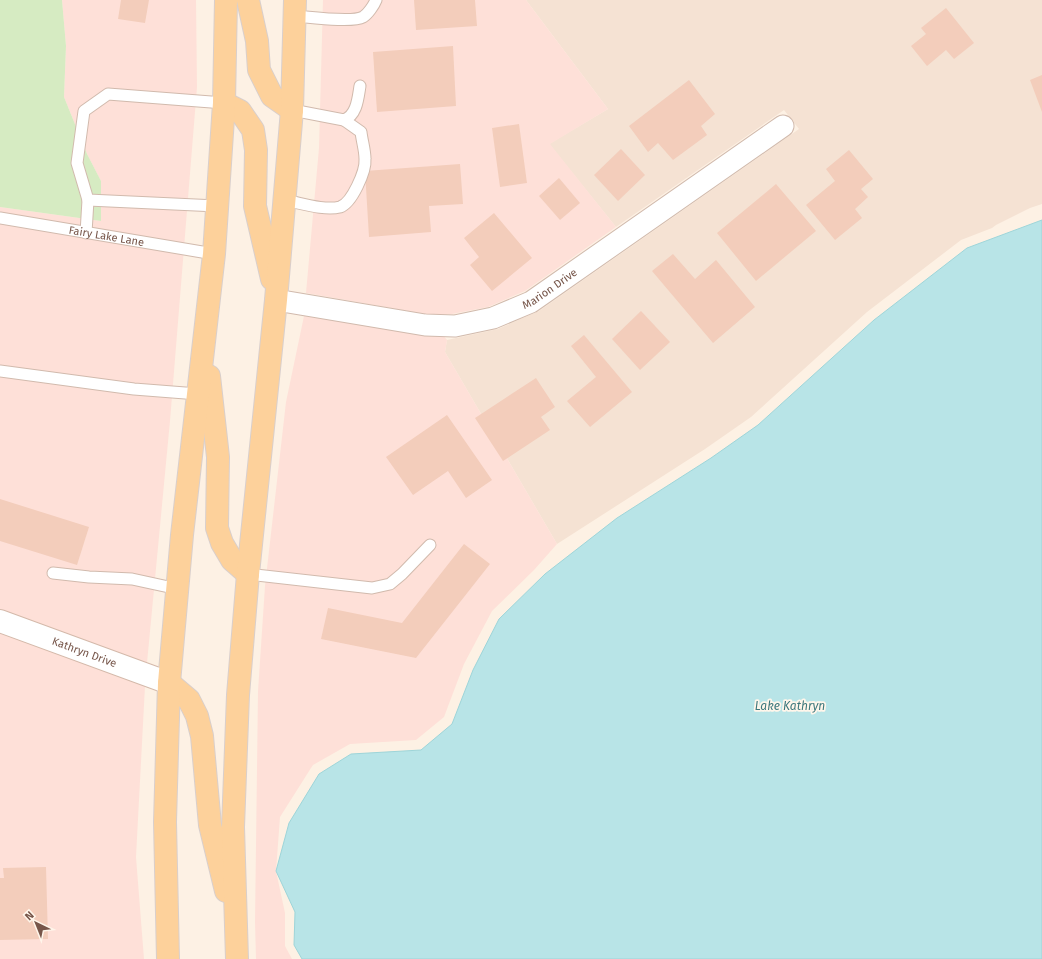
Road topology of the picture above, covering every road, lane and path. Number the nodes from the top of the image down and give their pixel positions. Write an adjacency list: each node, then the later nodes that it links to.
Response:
1 (226, 0): 6 (main road)
2 (248, 0): 7 (main road)
3 (376, 0): 4 (lane)
4 (295, 8): 7 (main road)
5 (360, 86): 8 (lane)
6 (224, 102): 10 (lane); 12 (main road); 16 (main road)
7 (292, 110): 8 (lane); 11 (main road)
8 (344, 120): 11 (lane)
9 (782, 126): 16 (street, Marion Drive)
10 (88, 200): 12 (lane); 14 (lane)
11 (284, 200): 16 (main road)
12 (217, 206): 15 (main road)
13 (0, 218): 14 (lane, Fairy Lake Lane)
14 (86, 232): 15 (lane, Fairy Lake Lane)
15 (214, 254): 17 (main road)
16 (276, 300): 22 (main road)
17 (205, 337): 19 (main road); 22 (main road)
18 (0, 371): 19 (lane)
19 (198, 394): 23 (main road)
20 (430, 545): 22 (lane)
21 (53, 573): 23 (lane)
22 (248, 574): 26 (main road)
23 (178, 589): 25 (main road)
24 (0, 621): 25 (street, Kathryn Drive)
25 (169, 683): 26 (main road); 27 (main road)
26 (236, 933): 28 (main road)
27 (168, 959)
28 (237, 959)

